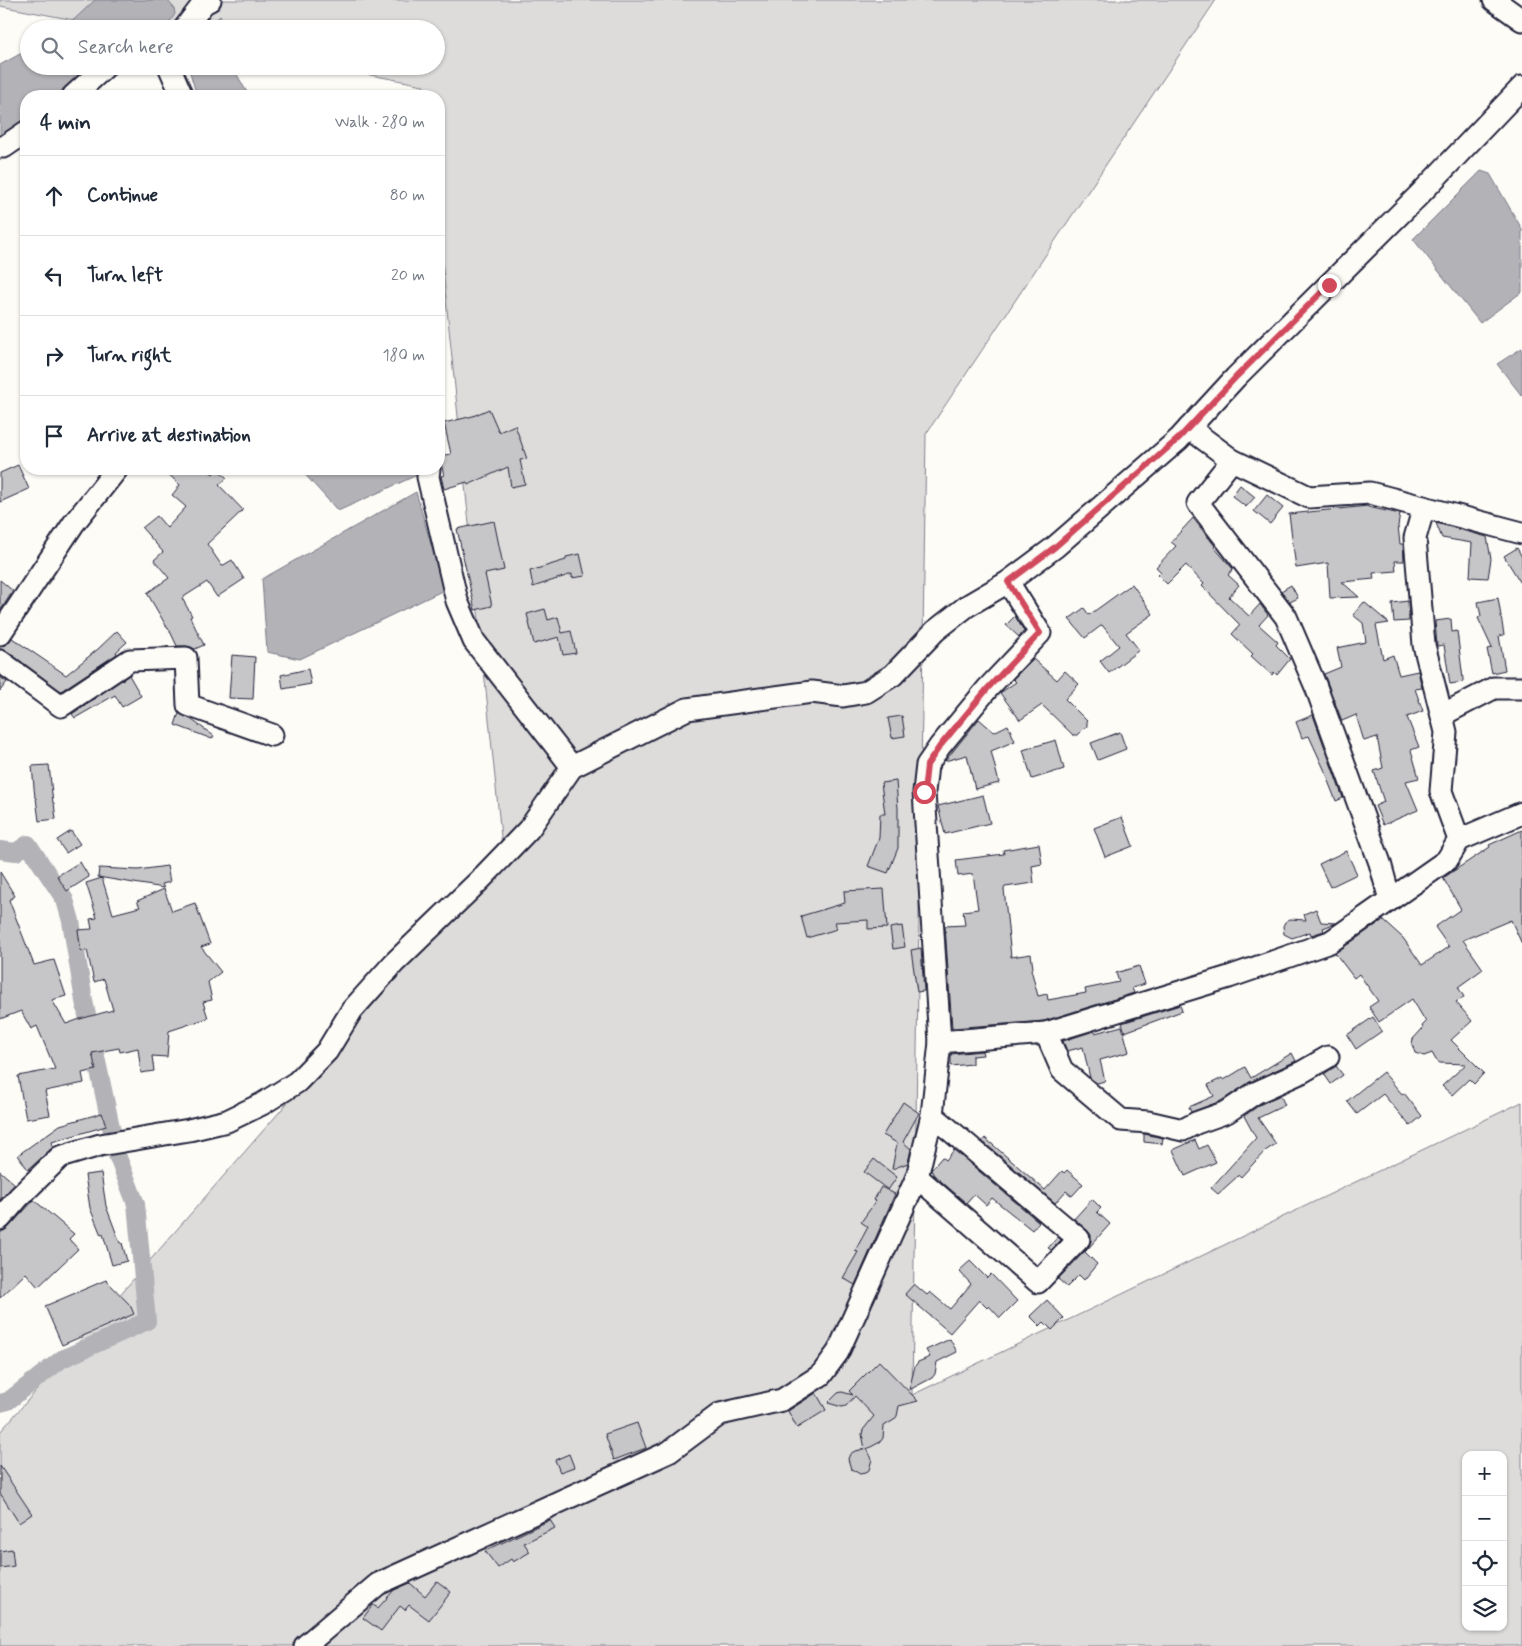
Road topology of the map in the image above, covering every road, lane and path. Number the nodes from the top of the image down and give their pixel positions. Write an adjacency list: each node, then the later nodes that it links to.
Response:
1 (210, 0): 3 (street)
2 (1494, 0): 4 (street)
3 (191, 20)
4 (1522, 20)
5 (96, 75): 8 (street)
6 (173, 75): 9 (street)
7 (1522, 87): 12 (street)
8 (79, 90)
9 (179, 90)
10 (20, 136): 11 (street)
11 (0, 147)
12 (1189, 428): 13 (street); 18 (street)
13 (1232, 460): 16 (street); 27 (street)
14 (112, 475): 19 (street)
15 (428, 475): 24 (street)
16 (1424, 507): 17 (street); 22 (street)
17 (1522, 533)
18 (1008, 582): 24 (street); 29 (street)
19 (0, 634)
20 (0, 661): 23 (street)
21 (1522, 688): 22 (street)
22 (1442, 714): 26 (street)
23 (272, 735)
24 (572, 767): 33 (street)
25 (1522, 813): 26 (street)
26 (1459, 840): 27 (street)
27 (1390, 900): 28 (street)
28 (1046, 1033): 29 (street); 30 (street)
29 (940, 1042): 31 (street)
30 (1328, 1057)
31 (932, 1115): 32 (street); 32 (street)
32 (917, 1177): 34 (street)
33 (0, 1219)
34 (306, 1646)

